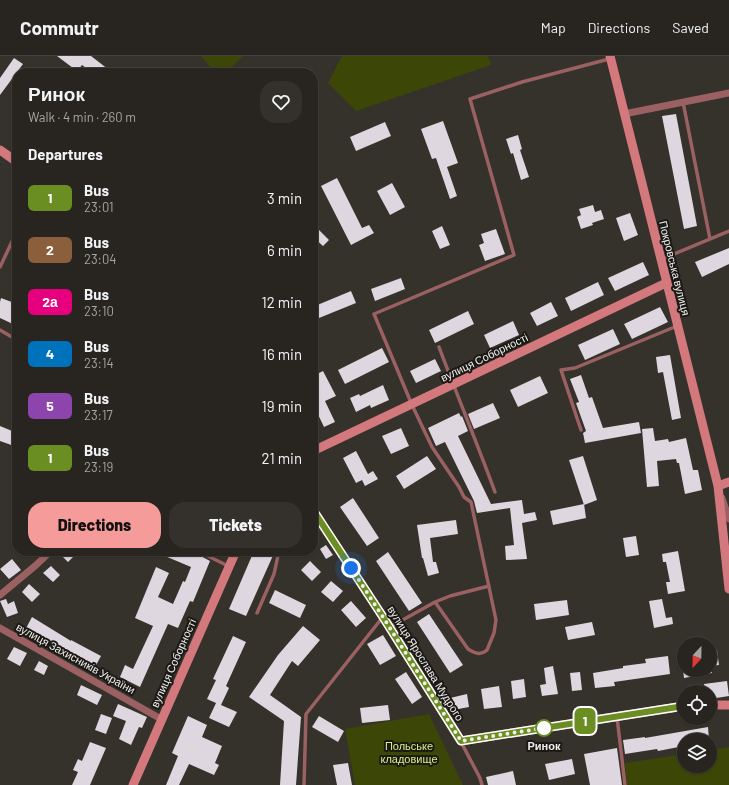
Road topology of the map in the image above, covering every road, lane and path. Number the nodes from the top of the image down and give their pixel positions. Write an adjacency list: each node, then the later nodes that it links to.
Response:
1 (610, 57): 4 (main road, Покровська вулиця); 18 (lane)
2 (729, 93): 3 (street)
3 (683, 102): 4 (street); 8 (lane)
4 (624, 114): 10 (main road, Покровська вулиця)
5 (0, 150): 6 (main road)
6 (12, 158)
7 (729, 231): 8 (lane)
8 (710, 239): 10 (lane)
9 (12, 242): 11 (lane)
10 (660, 259): 12 (main road, Покровська вулиця)
11 (0, 267)
12 (666, 283): 13 (main road, Покровська вулиця); 17 (main road, вулиця Соборності)
13 (677, 326): 19 (lane); 22 (main road, Покровська вулиця)
14 (0, 330): 15 (lane)
15 (12, 337)
16 (439, 347): 17 (lane)
17 (453, 385): 18 (main road, вулиця Соборності); 23 (lane)
18 (412, 405): 20 (main road, вулиця Соборності); 31 (lane)
19 (580, 430)
20 (318, 449)
21 (729, 482): 22 (main road)
22 (718, 486): 25 (street, Покровська вулиця); 32 (main road, Покровська вулиця)
23 (495, 492)
24 (318, 518): 36 (main road, вулиця Ярослава Мудрого)
25 (729, 519)
26 (46, 556): 33 (street)
27 (208, 556): 30 (lane)
28 (234, 556): 30 (main road, вулиця Соборності)
29 (278, 556): 35 (lane)
30 (229, 566): 43 (main road, вулиця Соборності)
31 (489, 586): 34 (lane); 34 (lane)
32 (729, 589)
33 (0, 595)
34 (435, 602): 37 (lane)
35 (257, 613)
36 (383, 617): 37 (main road, вулиця Ярослава Мудрого); 46 (lane)
37 (390, 627): 44 (main road, вулиця Ярослава Мудрого)
38 (0, 628): 43 (street, вулиця Захисників України)
39 (717, 705): 40 (main road)
40 (729, 705)
41 (677, 707): 42 (main road)
42 (617, 717): 44 (main road); 48 (lane)
43 (162, 719): 45 (main road, вулиця Соборності)
44 (461, 741): 47 (lane)
45 (133, 785)
46 (304, 785)
47 (482, 785)
48 (625, 785)

